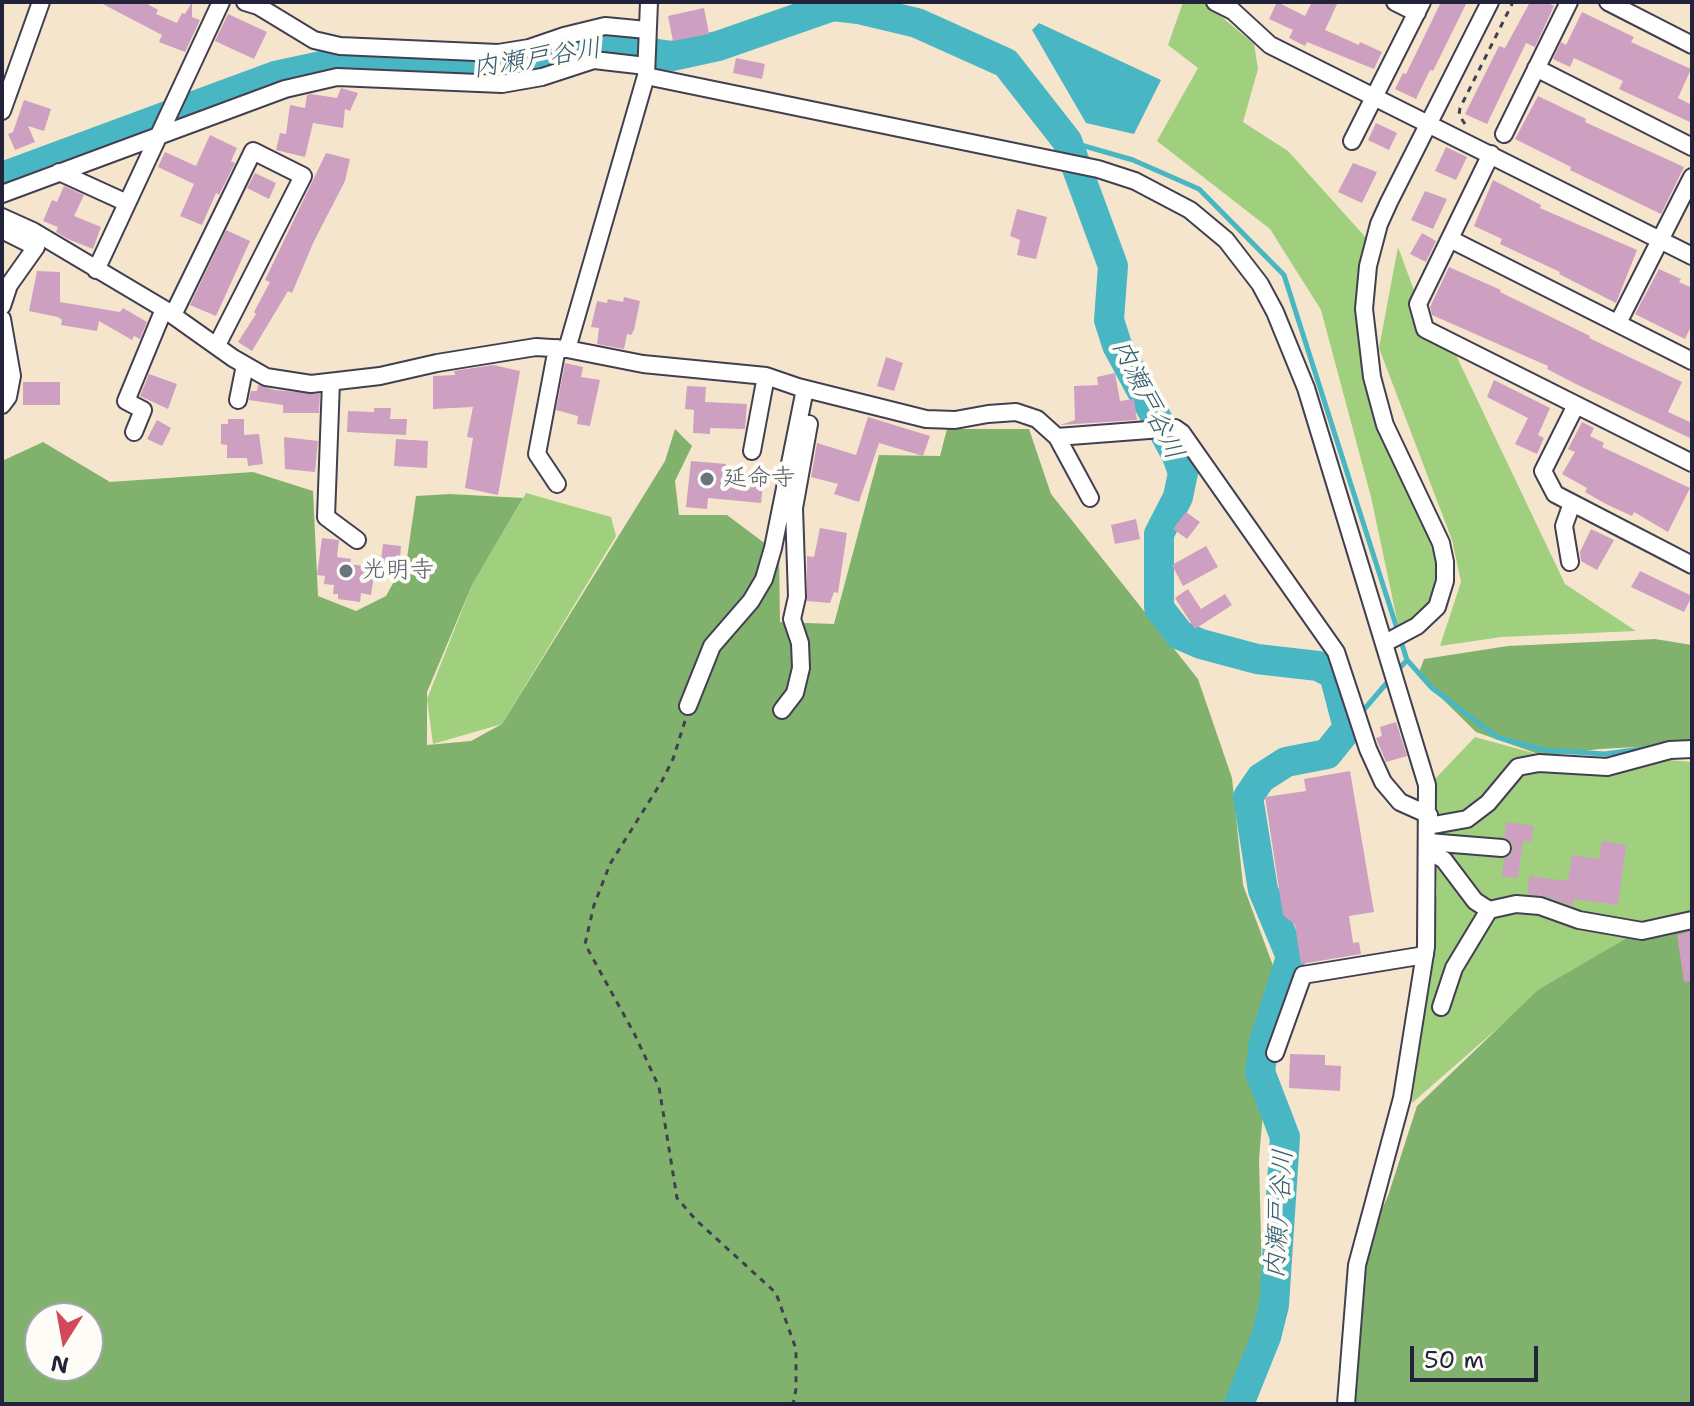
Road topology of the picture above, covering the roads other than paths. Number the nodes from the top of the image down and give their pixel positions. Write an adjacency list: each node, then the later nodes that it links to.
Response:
1 (41, 2): 15 (street)
2 (221, 2): 19 (street)
3 (245, 2): 11 (street)
4 (649, 2): 11 (street)
5 (1215, 2): 16 (street)
6 (1395, 2): 10 (street)
7 (1490, 2): 18 (street)
8 (1569, 2): 13 (street)
9 (1608, 2): 12 (street)
10 (1420, 8): 16 (street)
11 (646, 36): 14 (street)
12 (1692, 45)
13 (1536, 68): 20 (street); 22 (street)
14 (646, 71): 19 (street); 40 (street); 59 (street)
15 (6, 83): 17 (street)
16 (1375, 95): 18 (street); 21 (street)
17 (2, 111)
18 (1429, 123): 23 (street); 59 (street)
19 (159, 134): 24 (street); 27 (street)
20 (1504, 134)
21 (1352, 141)
22 (1692, 147)
23 (1491, 154): 30 (street); 31 (street)
24 (59, 172): 26 (street); 27 (street)
25 (1692, 177): 31 (street)
26 (2, 194)
27 (127, 203): 34 (street)
28 (2, 217): 34 (street)
29 (2, 230): 32 (street)
30 (1450, 239): 38 (street); 48 (street)
31 (1660, 239): 33 (street); 38 (street)
32 (36, 247): 34 (street); 35 (street)
33 (1692, 256)
34 (88, 266): 36 (street)
35 (2, 306)
36 (168, 312): 39 (street); 39 (street); 49 (street)
37 (2, 323): 47 (street)
38 (1618, 323): 41 (street)
39 (217, 345): 42 (street)
40 (562, 349): 43 (street); 44 (street); 53 (street)
41 (1692, 361)
42 (245, 365): 44 (street); 46 (street)
43 (766, 376): 45 (street); 51 (street)
44 (331, 382): 56 (street)
45 (810, 390): 50 (street); 60 (street); 61 (street)
46 (238, 400)
47 (2, 405)
48 (1576, 405): 52 (street); 55 (street)
49 (134, 432)
50 (1057, 437): 54 (street); 63 (street)
51 (752, 451)
52 (1692, 463)
53 (557, 484)
54 (1090, 498)
55 (1572, 503): 57 (street); 58 (street)
56 (357, 540)
57 (1570, 562)
58 (1692, 565)
59 (1388, 641): 63 (street)
60 (688, 706)
61 (782, 710)
62 (1692, 749): 63 (street)
63 (1428, 833): 64 (street); 65 (street); 67 (street)
64 (1502, 848)
65 (1489, 910): 66 (street); 68 (street)
66 (1692, 920)
67 (1425, 955): 69 (street); 70 (street)
68 (1441, 1007)
69 (1275, 1053)
70 (1346, 1404)

